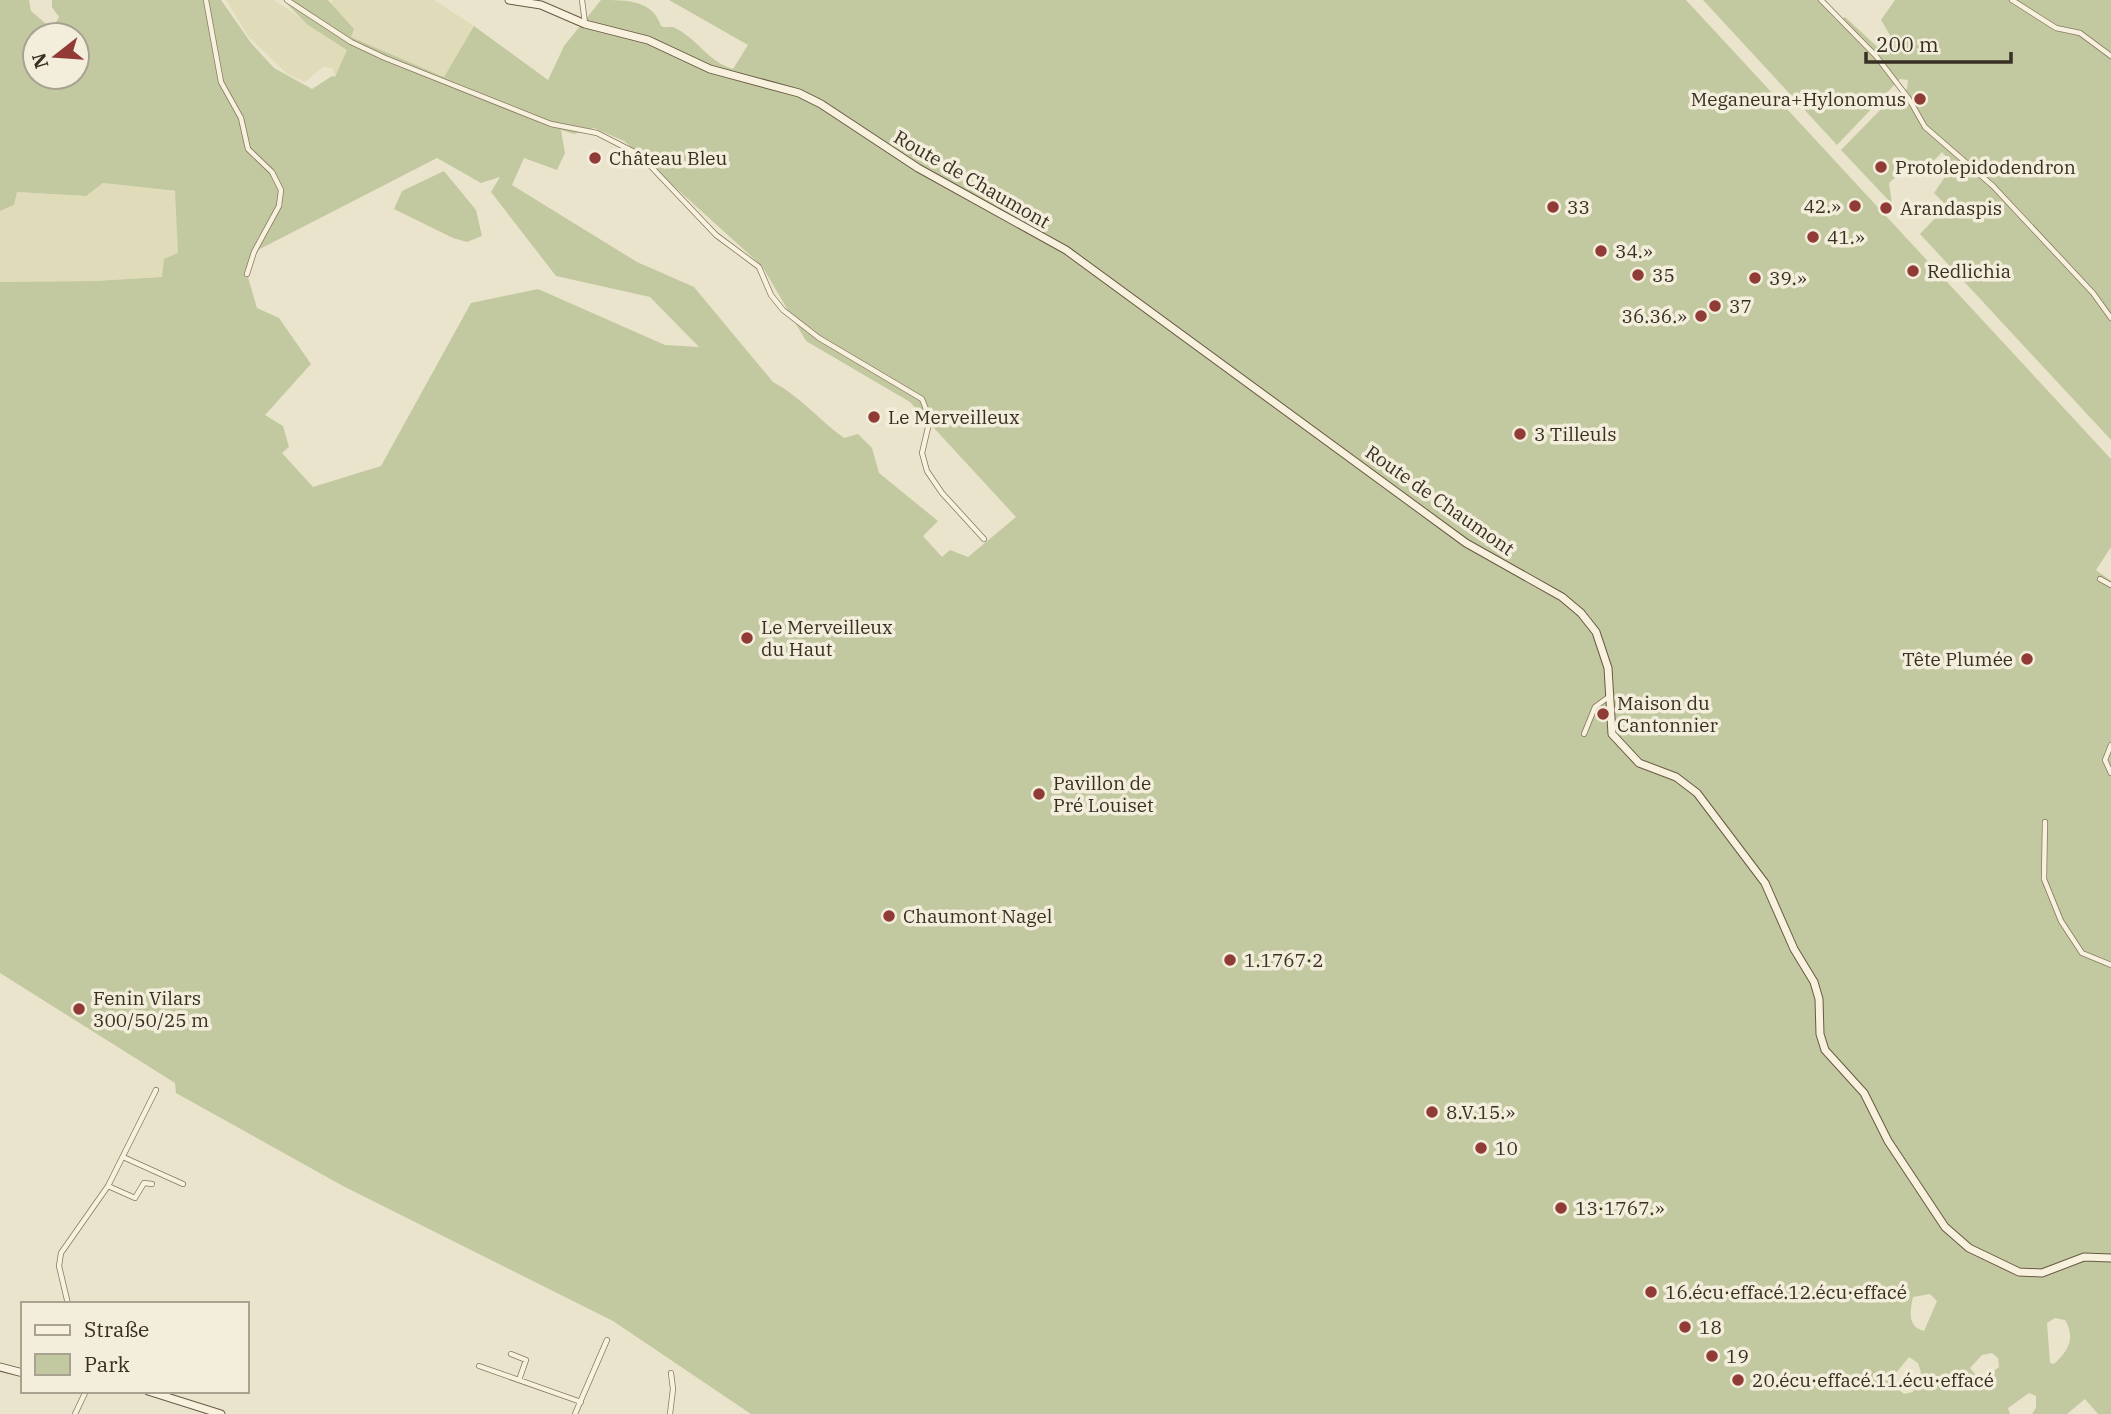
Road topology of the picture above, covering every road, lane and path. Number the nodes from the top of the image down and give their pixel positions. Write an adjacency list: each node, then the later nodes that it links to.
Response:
1 (206, 0): 9 (street)
2 (287, 0): 11 (street)
3 (509, 0): 7 (street, Route de Chaumont)
4 (582, 0): 7 (street)
5 (1821, 0): 10 (street)
6 (2012, 0): 8 (street)
7 (586, 24): 14 (street, Route de Chaumont)
8 (2111, 56)
9 (247, 274)
10 (2111, 318)
11 (984, 539)
12 (2100, 579): 13 (street)
13 (2111, 585)
14 (1610, 696): 15 (street); 25 (street, Route de Chaumont)
15 (1584, 734)
16 (2111, 745): 17 (street)
17 (2111, 773)
18 (2045, 822): 19 (street)
19 (2111, 965)
20 (156, 1090): 21 (street)
21 (123, 1157): 23 (street); 24 (street)
22 (152, 1184): 24 (street)
23 (183, 1184)
24 (108, 1186): 26 (street)
25 (2111, 1258)
26 (67, 1302)
27 (607, 1340): 36 (street)
28 (511, 1354): 33 (street)
29 (479, 1366): 33 (street)
30 (0, 1367): 31 (street)
31 (21, 1372)
32 (671, 1373): 40 (street)
33 (519, 1380): 36 (street)
34 (85, 1393): 37 (street)
35 (154, 1393): 38 (street)
36 (581, 1402): 39 (street)
37 (75, 1414)
38 (221, 1414)
39 (575, 1414)
40 (670, 1414)

